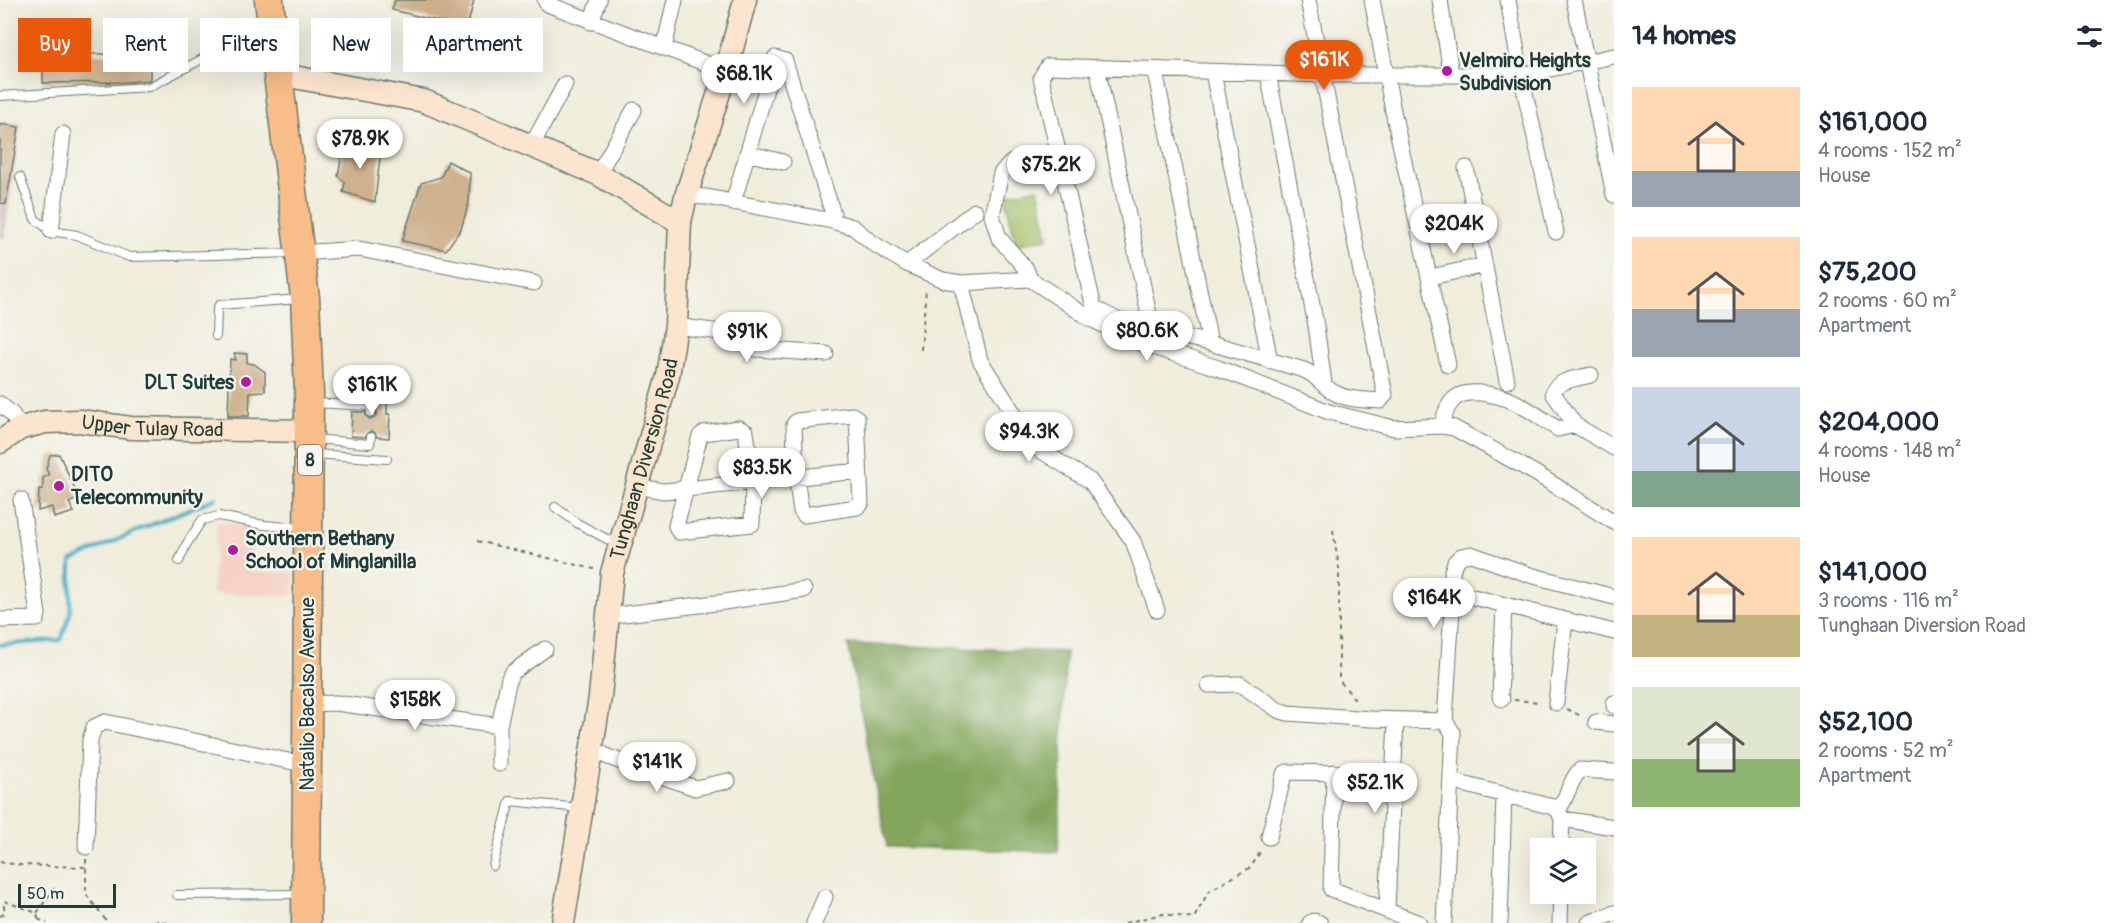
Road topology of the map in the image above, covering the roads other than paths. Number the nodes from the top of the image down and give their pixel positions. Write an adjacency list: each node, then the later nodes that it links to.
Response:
1 (544, 0): 11 (street)
2 (599, 0): 11 (street)
3 (675, 0): 12 (street)
4 (745, 0): 16 (street, Tunghaan Diversion Road)
5 (1308, 0): 22 (street)
6 (1372, 0): 23 (street)
7 (1440, 0): 21 (street)
8 (1508, 0): 24 (street)
9 (1574, 0): 14 (street)
10 (270, 11): 20 (highway, Natalio Bacalso Avenue / 8); 26 (lane)
11 (591, 22): 12 (street)
12 (664, 48): 16 (street)
13 (1614, 56): 14 (street)
14 (1586, 62): 24 (street); 36 (street)
15 (1097, 67): 17 (street); 31 (street); 53 (street)
16 (726, 71): 37 (street, Tunghaan Diversion Road)
17 (1155, 71): 18 (street); 55 (street)
18 (1213, 72): 19 (street); 57 (street)
19 (1268, 73): 22 (street); 61 (street)
20 (278, 74): 29 (street); 44 (highway, Natalio Bacalso Avenue / 8)
21 (1451, 74): 23 (street); 24 (street)
22 (1323, 75): 23 (street); 61 (street)
23 (1386, 75): 47 (street)
24 (1521, 75): 43 (street)
25 (565, 84): 29 (street)
26 (0, 96)
27 (634, 110): 34 (street)
28 (63, 134): 42 (street)
29 (532, 145): 34 (street)
30 (747, 153): 32 (street); 38 (street); 40 (street)
31 (1059, 157): 48 (street); 53 (street)
32 (783, 162)
33 (1466, 168): 46 (street)
34 (598, 174): 41 (street)
35 (20, 177): 42 (lane)
36 (1614, 195)
37 (686, 196): 38 (street); 41 (street, Tunghaan Diversion Road)
38 (733, 203): 40 (street)
39 (975, 211): 45 (street)
40 (832, 220): 45 (street)
41 (680, 222): 52 (street, Tunghaan Diversion Road)
42 (51, 231): 44 (lane)
43 (1556, 232)
44 (300, 253): 49 (street); 51 (highway, Natalio Bacalso Avenue / 8)
45 (907, 264): 50 (street)
46 (1485, 265): 47 (street); 60 (street)
47 (1431, 277): 58 (street)
48 (1030, 279): 50 (street); 66 (street)
49 (534, 283)
50 (961, 283): 88 (street)
51 (304, 298): 54 (lane); 62 (highway, Natalio Bacalso Avenue / 8)
52 (676, 326): 56 (street); 76 (street, Tunghaan Diversion Road)
53 (1152, 329): 55 (street)
54 (216, 336)
55 (1210, 343): 57 (street)
56 (826, 354)
57 (1270, 361): 61 (street)
58 (1448, 365)
59 (1591, 375): 65 (street)
60 (1507, 381)
61 (1324, 384)
62 (310, 403): 64 (lane); 69 (highway, Natalio Bacalso Avenue / 8)
63 (0, 404): 67 (street)
64 (371, 413)
65 (1575, 425): 66 (street); 71 (street)
66 (1442, 426): 80 (street)
67 (21, 428): 69 (street, Upper Tulay Road); 70 (street, Upper Tulay Road)
68 (371, 437): 69 (lane)
69 (310, 441): 72 (lane); 81 (highway, Natalio Bacalso Avenue / 8)
70 (0, 442)
71 (1614, 448)
72 (387, 459)
73 (858, 471): 74 (street); 74 (street); 74 (street)
74 (796, 477): 75 (street)
75 (753, 483): 77 (street); 77 (street); 77 (street)
76 (637, 486): 77 (street); 82 (street, Tunghaan Diversion Road)
77 (686, 489)
78 (21, 500): 90 (street)
79 (555, 507): 82 (lane)
80 (1614, 522)
81 (309, 525): 83 (lane); 97 (highway, Natalio Bacalso Avenue / 8)
82 (619, 546): 89 (street, Tunghaan Diversion Road)
83 (179, 561)
84 (804, 590): 89 (street)
85 (1453, 592): 86 (street); 87 (street); 99 (street)
86 (1614, 597)
87 (1504, 606): 91 (street); 95 (street)
88 (1157, 610)
89 (608, 616): 103 (street, Tunghaan Diversion Road)
90 (0, 620)
91 (1564, 621): 92 (street); 96 (street)
92 (1614, 632)
93 (545, 649): 102 (street)
94 (1209, 685): 98 (street)
95 (1502, 699)
96 (1556, 703)
97 (307, 704): 102 (street); 105 (highway, Natalio Bacalso Avenue / 8)
98 (1396, 720): 99 (street); 108 (street)
99 (1445, 721): 110 (street)
100 (1596, 722): 101 (street)
101 (1614, 724)
102 (499, 726): 104 (street)
103 (592, 748): 109 (street); 112 (street, Tunghaan Diversion Road)
104 (499, 764)
105 (307, 765): 117 (street); 119 (highway, Natalio Bacalso Avenue / 8)
106 (1334, 772): 108 (street); 115 (street); 123 (street)
107 (1614, 772): 113 (street)
108 (1394, 774): 123 (street)
109 (728, 781)
110 (1451, 781): 111 (street); 131 (street)
111 (1504, 794): 113 (street); 132 (street)
112 (582, 808): 118 (lane); 126 (street, Tunghaan Diversion Road)
113 (1560, 815): 114 (street); 116 (street)
114 (1614, 827)
115 (1269, 837)
116 (1561, 838)
117 (86, 847)
118 (493, 866)
119 (306, 894): 120 (lane); 125 (highway, Natalio Bacalso Avenue / 8)
120 (177, 895)
121 (825, 897): 127 (street)
122 (1561, 904): 133 (street)
123 (1387, 909): 130 (street)
124 (1614, 913): 134 (street)
125 (306, 923)
126 (563, 923)
127 (814, 923)
128 (1310, 923): 129 (street)
129 (1320, 923)
130 (1419, 923)
131 (1444, 923)
132 (1500, 923)
133 (1560, 923)
134 (1589, 923)

